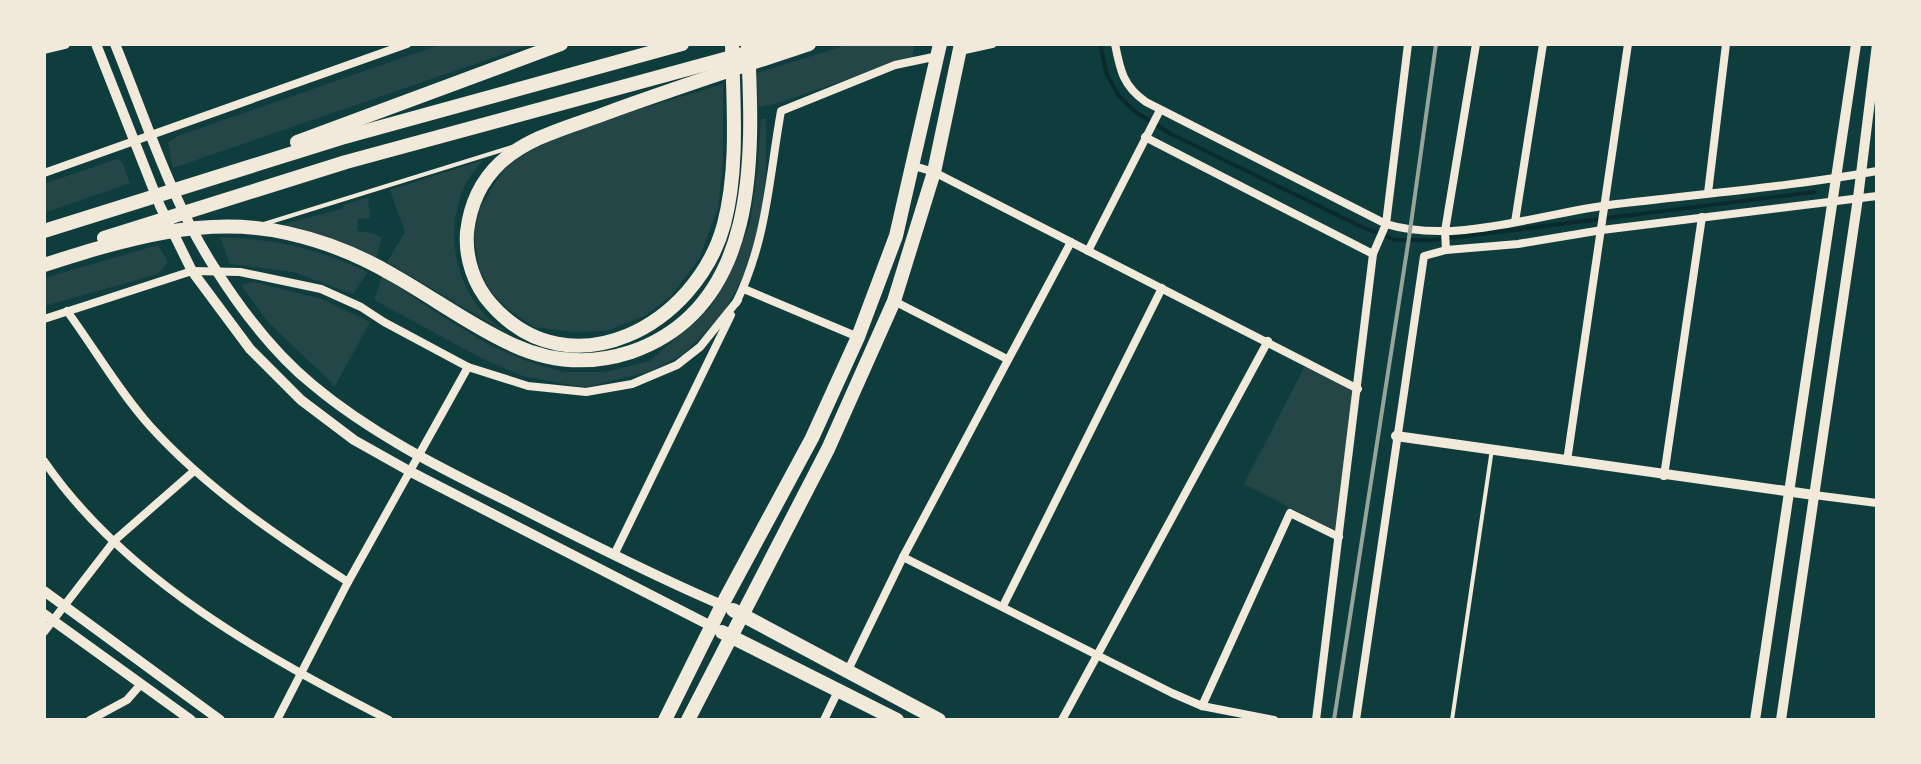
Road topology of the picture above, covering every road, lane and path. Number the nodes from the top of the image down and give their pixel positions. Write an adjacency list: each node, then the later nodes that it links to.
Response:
1 (65, 44): 21 (street)
2 (96, 44): 28 (street)
3 (115, 44): 26 (street)
4 (407, 44): 26 (street)
5 (682, 44): 35 (highway)
6 (732, 44): 27 (highway)
7 (748, 44): 43 (highway)
8 (809, 44): 19 (highway)
9 (992, 44): 20 (street)
10 (1115, 44): 24 (street)
11 (1408, 44): 44 (street)
12 (1476, 44): 47 (street)
13 (1543, 44): 42 (street)
14 (1628, 44): 40 (street)
15 (1726, 44): 36 (street)
16 (1856, 44): 34 (street)
17 (1877, 44): 33 (street)
18 (561, 45): 35 (highway)
19 (776, 48): 23 (highway)
20 (960, 48): 31 (highway)
21 (44, 49)
22 (939, 50): 29 (highway); 58 (street)
23 (697, 73): 27 (highway); 48 (highway)
24 (1158, 114): 25 (street); 44 (street)
25 (1147, 133): 51 (street); 52 (street)
26 (152, 136): 28 (street); 56 (street)
27 (541, 137): 43 (lane)
28 (134, 142): 32 (street); 55 (street)
29 (914, 166): 31 (street); 63 (highway)
30 (1877, 171): 33 (street)
31 (934, 172): 49 (street); 60 (highway)
32 (44, 173)
33 (1861, 174): 34 (street); 38 (street)
34 (1837, 178): 36 (street); 39 (street)
35 (192, 181): 46 (highway)
36 (1708, 193): 40 (street)
37 (1877, 196): 38 (street)
38 (1858, 198): 39 (street); 77 (street)
39 (1834, 201): 41 (street); 76 (street)
40 (1605, 209): 42 (street); 45 (street)
41 (1702, 217): 45 (street); 75 (street)
42 (1515, 222): 47 (street)
43 (253, 227): 48 (highway)
44 (1384, 227): 47 (street); 52 (street)
45 (1603, 227): 50 (street); 72 (street)
46 (44, 231)
47 (1445, 231): 50 (street)
48 (140, 232): 53 (highway); 54 (highway)
49 (1071, 242): 51 (street); 65 (street)
50 (1446, 250): 68 (street)
51 (1088, 251): 57 (street)
52 (1374, 251): 67 (street)
53 (44, 257)
54 (44, 265)
55 (192, 271): 56 (street); 61 (street); 74 (street)
56 (216, 271): 66 (street); 70 (street)
57 (1162, 288): 64 (street); 87 (street)
58 (744, 289): 59 (street); 63 (street)
59 (738, 300): 66 (street); 81 (street)
60 (894, 301): 65 (street); 88 (highway)
61 (67, 311): 62 (street); 73 (street)
62 (44, 319)
63 (858, 337): 86 (highway)
64 (1268, 341): 67 (street); 93 (street)
65 (1007, 359): 82 (street)
66 (468, 367): 70 (street)
67 (1358, 389): 79 (street)
68 (1396, 436): 69 (street); 112 (street)
69 (1492, 449): 72 (street); 113 (lane)
70 (420, 457): 74 (street); 81 (street)
71 (44, 461): 80 (street)
72 (1567, 461): 75 (street)
73 (194, 471): 80 (street); 83 (street)
74 (411, 472): 83 (street); 90 (street)
75 (1664, 476): 76 (street)
76 (1789, 493): 77 (street); 114 (street)
77 (1814, 495): 78 (street); 115 (street)
78 (1877, 503)
79 (1339, 537): 98 (street); 111 (street)
80 (115, 540): 85 (street); 95 (street)
81 (614, 555): 86 (street)
82 (903, 557): 87 (street); 94 (street)
83 (348, 582): 95 (street)
84 (44, 591): 85 (street)
85 (64, 605): 89 (street); 101 (street)
86 (722, 605): 88 (highway); 90 (highway)
87 (1003, 606): 93 (street)
88 (741, 614): 92 (highway); 94 (highway)
89 (48, 617): 91 (street); 96 (street)
90 (713, 627): 92 (highway); 104 (highway)
91 (44, 632)
92 (730, 635): 97 (highway); 105 (highway)
93 (1099, 655): 98 (street); 109 (street)
94 (848, 670): 108 (highway)
95 (301, 675): 102 (street); 103 (street)
96 (141, 684): 99 (street); 100 (street)
97 (838, 691): 106 (street); 107 (highway)
98 (1202, 706): 110 (street)
99 (90, 720)
100 (191, 720)
101 (220, 720)
102 (277, 720)
103 (389, 720)
104 (665, 720)
105 (688, 720)
106 (824, 720)
107 (897, 720)
108 (939, 720)
109 (1062, 720)
110 (1274, 720)
111 (1316, 720)
112 (1356, 720)
113 (1452, 720)
114 (1755, 720)
115 (1781, 720)

